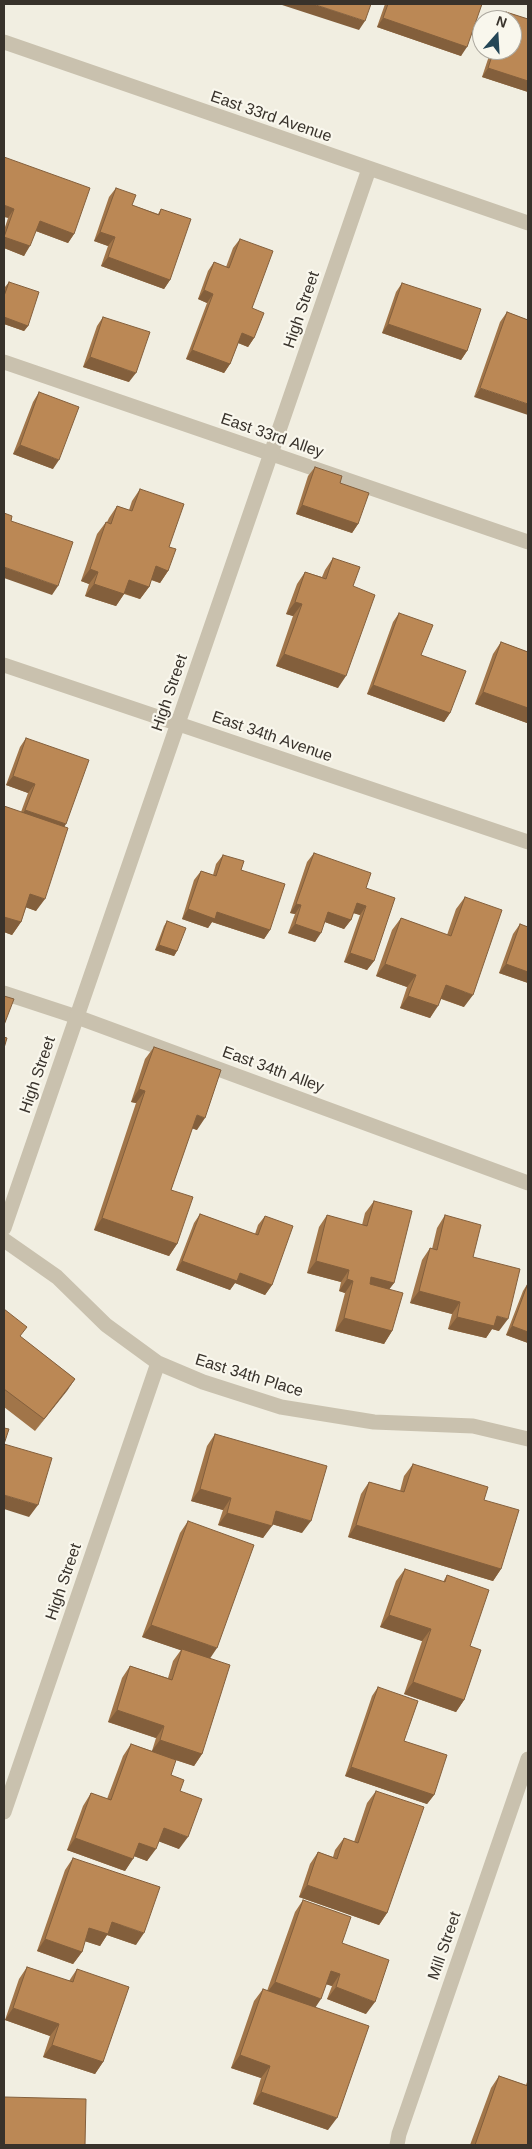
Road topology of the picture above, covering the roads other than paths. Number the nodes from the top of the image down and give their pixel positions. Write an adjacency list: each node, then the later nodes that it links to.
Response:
1 (4, 42): 2 (street, East 33rd Avenue)
2 (369, 169): 3 (street, East 33rd Avenue); 5 (street, High Street)
3 (528, 223)
4 (4, 362): 5 (street, East 33rd Alley)
5 (271, 454): 6 (street, East 33rd Alley); 8 (street, High Street)
6 (528, 542)
7 (4, 665): 8 (street, East 34th Avenue)
8 (178, 724): 9 (street, East 34th Avenue); 11 (street, High Street)
9 (528, 842)
10 (4, 993): 11 (street, East 34th Alley)
11 (77, 1017): 12 (street, East 34th Alley); 13 (street, High Street)
12 (528, 1183)
13 (4, 1228)
14 (4, 1240): 15 (street, East 34th Place)
15 (158, 1363): 16 (street, East 34th Place); 18 (street, High Street)
16 (528, 1439)
17 (528, 1759): 19 (street, Mill Street)
18 (4, 1812)
19 (397, 2145)

